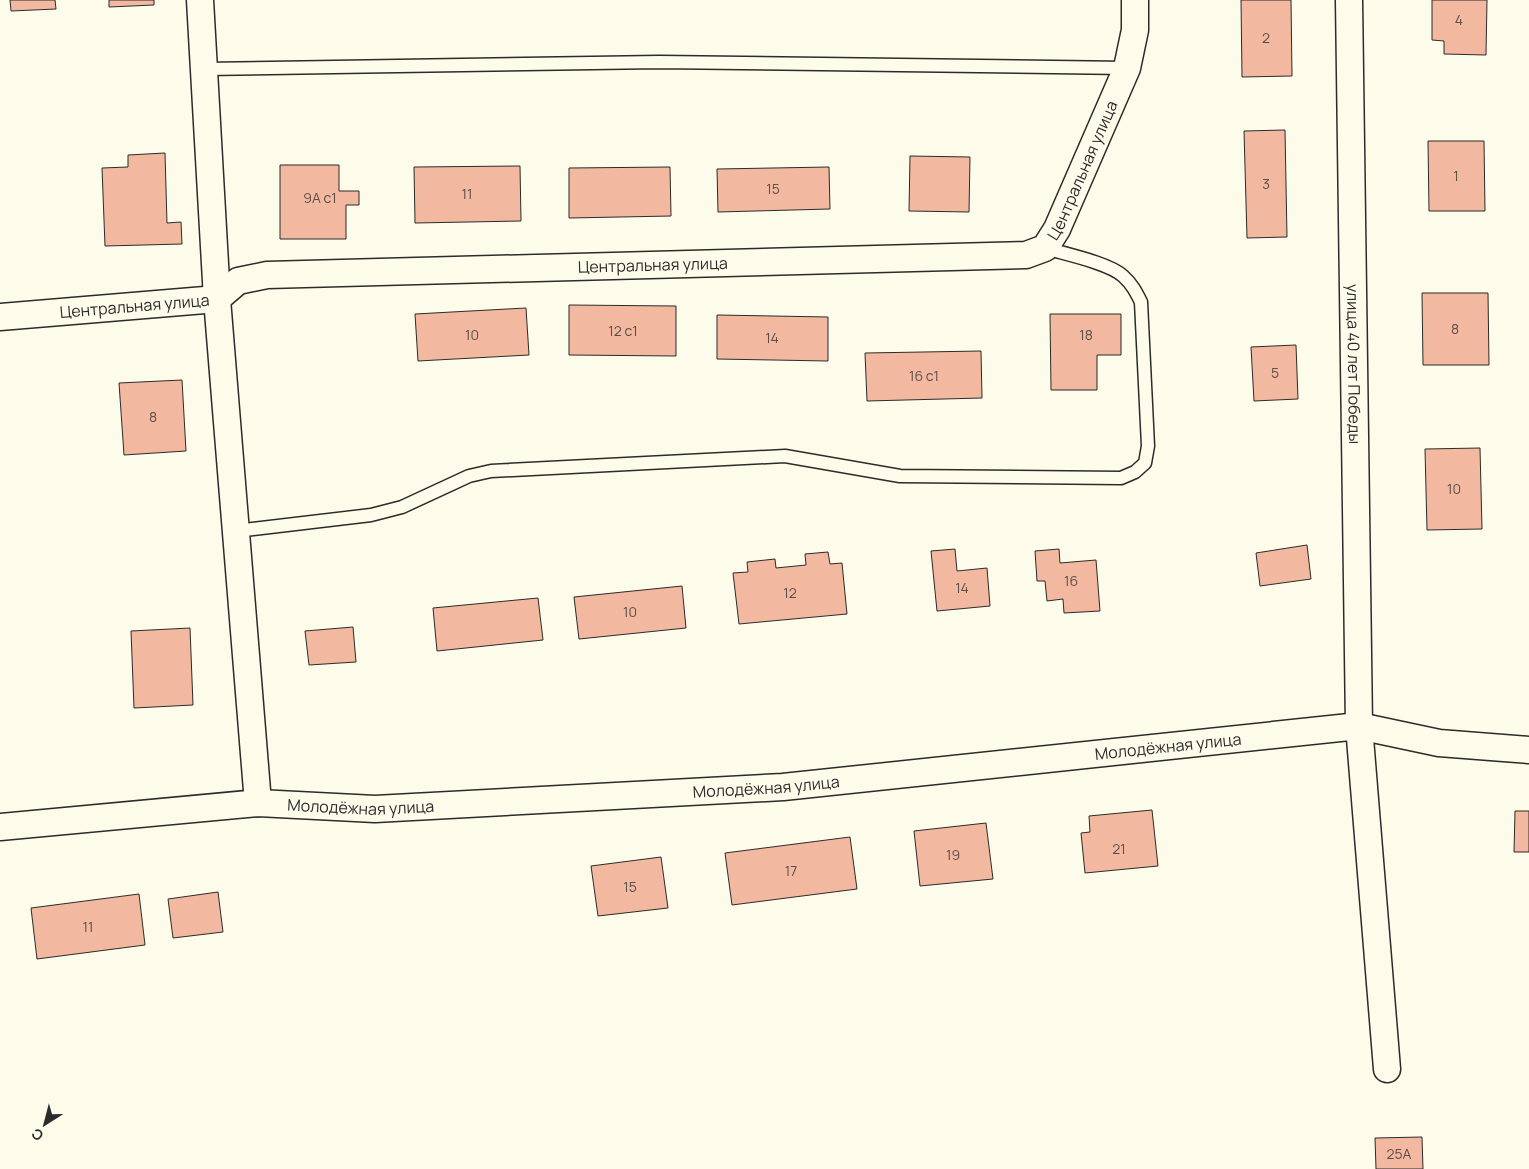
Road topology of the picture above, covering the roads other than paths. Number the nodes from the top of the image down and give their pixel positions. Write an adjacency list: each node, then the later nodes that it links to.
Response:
1 (200, 0): 5 (street)
2 (1135, 0): 4 (street, Центральная улица)
3 (1349, 0): 10 (street, улица 40 лет Победы)
4 (1128, 68): 5 (lane); 6 (street, Центральная улица)
5 (204, 69): 7 (street)
6 (1044, 248): 7 (street, Центральная улица); 9 (lane)
7 (217, 299): 8 (street, Центральная улица); 9 (street)
8 (0, 317)
9 (236, 531): 12 (street)
10 (1359, 726): 11 (street, Молодёжная улица); 12 (street, Молодёжная улица); 14 (street, улица 40 лет Победы)
11 (1529, 750)
12 (258, 803): 13 (street, Молодёжная улица)
13 (0, 827)
14 (1387, 1069)

